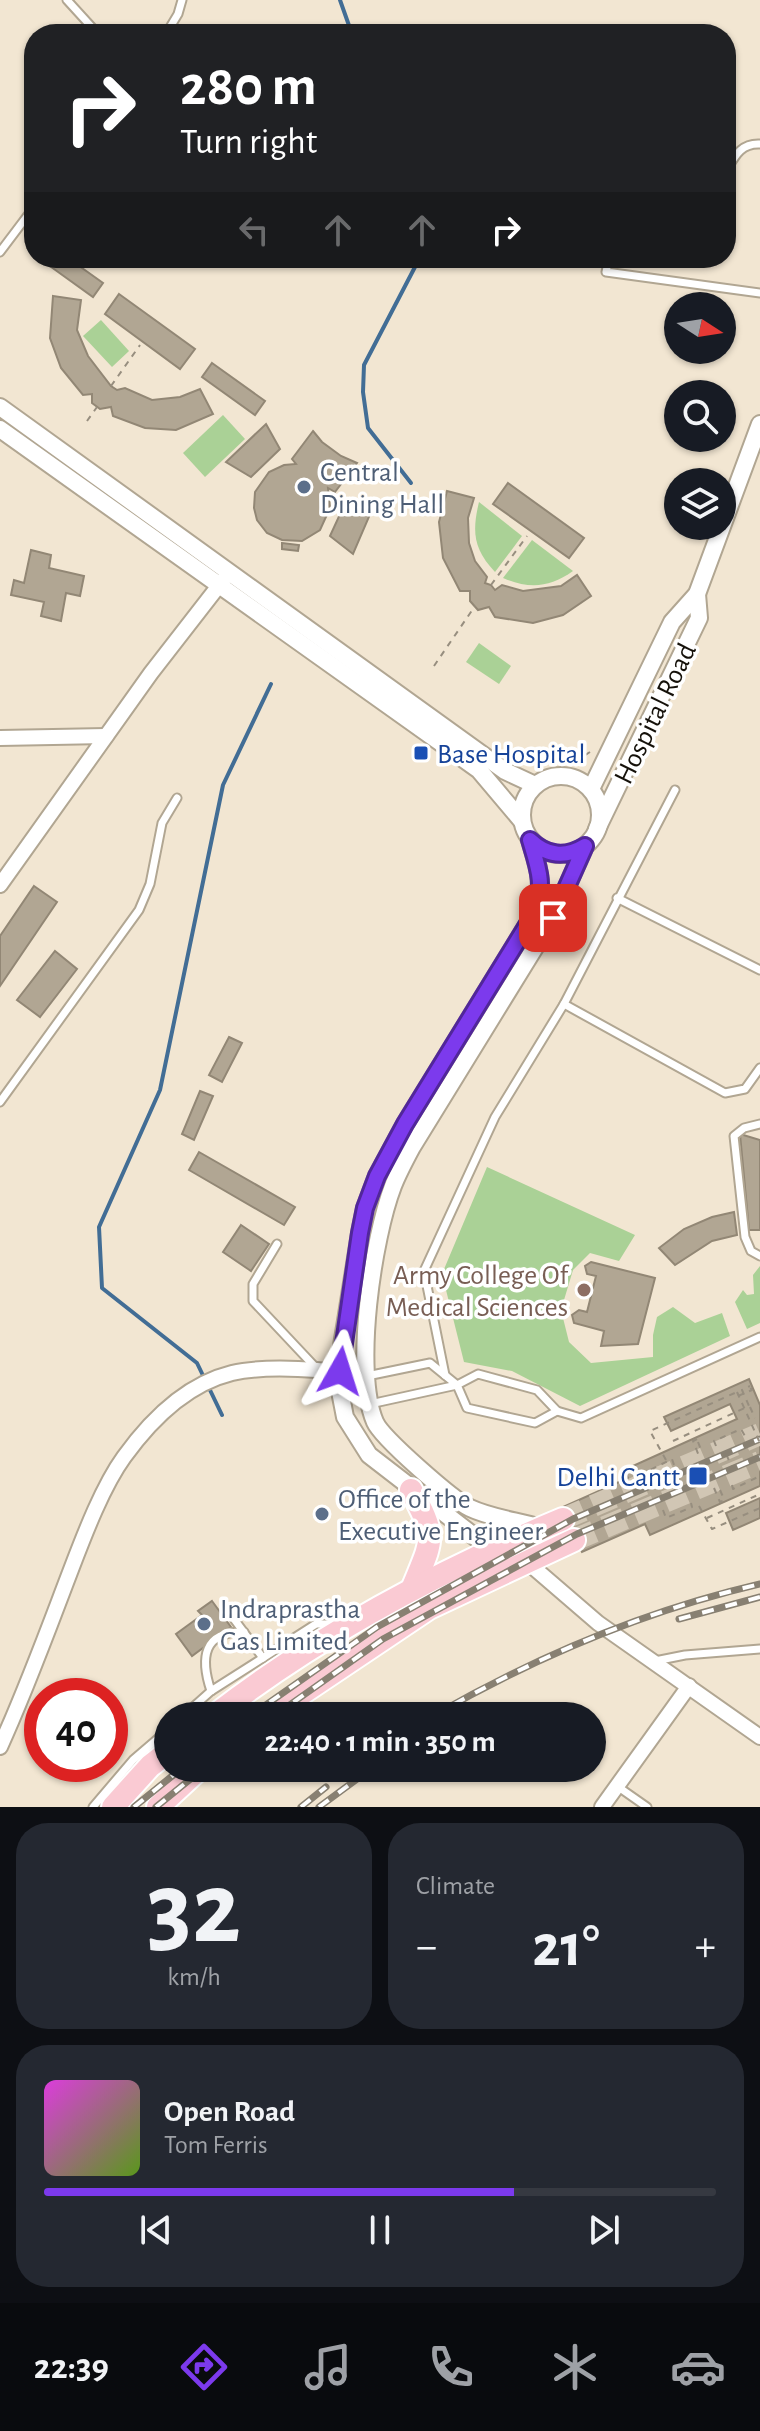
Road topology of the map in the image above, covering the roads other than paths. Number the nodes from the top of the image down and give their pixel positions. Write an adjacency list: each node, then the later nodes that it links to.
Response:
1 (67, 0): 3 (lane)
2 (182, 0): 4 (lane)
3 (89, 24)
4 (172, 24)
5 (760, 144): 6 (lane)
6 (736, 154)
7 (24, 220): 8 (lane)
8 (0, 252)
9 (607, 268): 10 (lane)
10 (760, 293)
11 (0, 407): 14 (street)
12 (760, 424): 15 (street, Hospital Road)
13 (0, 429): 14 (street)
14 (224, 578): 16 (street); 18 (street); 22 (street)
15 (697, 594): 19 (street, Hospital Road); 23 (street, Hospital Road)
16 (106, 736): 17 (street); 26 (street)
17 (0, 738)
18 (535, 785): 19 (street); 22 (street)
19 (591, 789): 23 (street)
20 (675, 790): 27 (lane)
21 (177, 798): 31 (lane)
22 (522, 821): 24 (street)
23 (597, 829): 25 (street)
24 (530, 840): 25 (street); 37 (street)
25 (585, 846): 39 (street)
26 (0, 885)
27 (617, 898): 28 (lane); 29 (lane)
28 (760, 970)
29 (564, 1004): 30 (lane); 38 (lane)
30 (760, 1068)
31 (0, 1102)
32 (760, 1124): 34 (lane)
33 (277, 1244): 36 (lane)
34 (760, 1256)
35 (760, 1337): 42 (lane)
36 (318, 1370): 37 (street); 62 (street)
37 (340, 1371): 39 (street); 43 (street)
38 (445, 1375): 39 (lane); 40 (lane)
39 (365, 1377): 41 (street)
40 (457, 1385): 41 (lane); 42 (lane); 42 (lane)
41 (370, 1404): 45 (street)
42 (557, 1411)
43 (411, 1490): 47 (street); 49 (main road)
44 (563, 1519): 45 (main road)
45 (541, 1528): 47 (main road)
46 (574, 1540): 48 (main road)
47 (492, 1550): 49 (main road)
48 (526, 1561): 55 (street); 60 (main road)
49 (413, 1587): 51 (main road)
50 (228, 1611): 52 (lane)
51 (350, 1624): 54 (lane); 59 (main road)
52 (244, 1632): 54 (lane); 57 (lane)
53 (760, 1649): 55 (lane)
54 (263, 1658): 57 (lane)
55 (655, 1661): 56 (street)
56 (689, 1686): 63 (street); 68 (street)
57 (211, 1691): 58 (lane)
58 (199, 1702)
59 (232, 1702)
60 (289, 1702)
61 (0, 1705): 62 (street)
62 (14, 1715): 65 (street)
63 (760, 1737)
64 (154, 1742): 69 (lane)
65 (0, 1747)
66 (154, 1763): 70 (main road)
67 (185, 1782): 71 (main road)
68 (617, 1786): 72 (street); 73 (lane)
69 (93, 1807)
70 (113, 1807)
71 (158, 1807)
72 (602, 1807)
73 (647, 1807)

